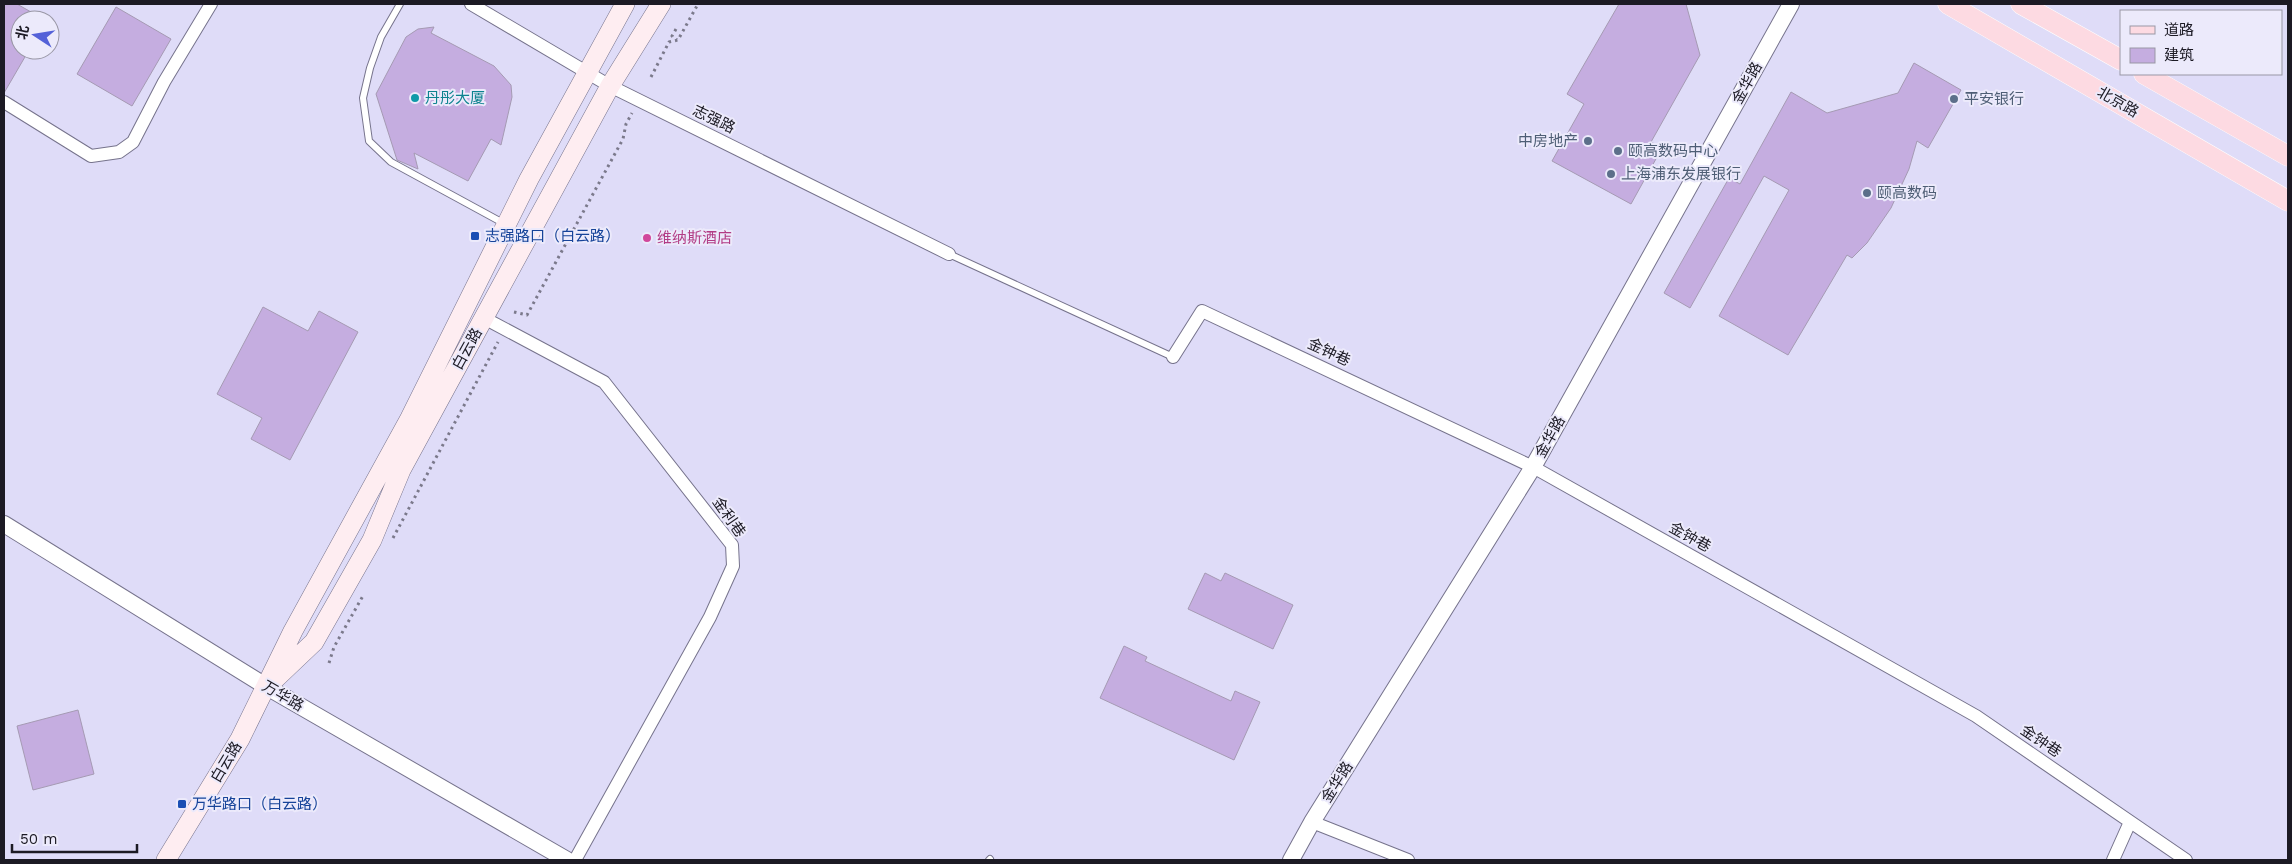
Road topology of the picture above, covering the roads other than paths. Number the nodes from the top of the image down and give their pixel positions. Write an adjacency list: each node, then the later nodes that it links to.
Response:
1 (211, 4): 13 (street)
2 (400, 4): 16 (lane)
3 (471, 4): 10 (street, 志强路)
4 (625, 4): 10 (main road, 白云路)
5 (661, 4): 12 (main road, 白云路)
6 (1791, 4): 20 (street, 金华路)
7 (1948, 4): 15 (main road, 北京路)
8 (2021, 4): 9 (main road)
9 (2120, 59)
10 (587, 73): 12 (street, 志强路); 16 (main road, 白云路)
11 (2146, 75): 14 (main road)
12 (610, 86): 17 (street, 志强路); 18 (main road, 白云路)
13 (4, 102)
14 (2288, 156)
15 (2288, 201)
16 (506, 224): 22 (main road, 白云路)
17 (949, 254): 19 (lane)
18 (484, 318): 22 (main road, 白云路); 27 (street, 金利巷)
19 (1173, 357): 20 (street, 金钟巷)
20 (1533, 467): 23 (street, 金华路); 24 (street, 金钟巷)
21 (4, 524): 22 (street, 万华路)
22 (266, 687): 25 (main road, 白云路); 26 (street, 万华路)
23 (1312, 822): 28 (street, 金华路); 29 (street)
24 (2130, 822): 30 (street); 31 (street, 金钟巷)
25 (166, 860)
26 (567, 860)
27 (575, 860)
28 (1291, 860)
29 (1408, 860)
30 (2112, 860)
31 (2186, 860)

